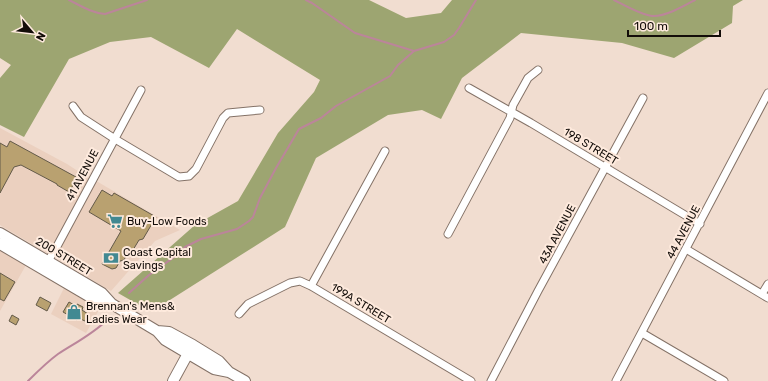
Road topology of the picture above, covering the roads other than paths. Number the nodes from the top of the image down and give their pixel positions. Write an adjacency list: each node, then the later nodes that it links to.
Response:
1 (538, 70): 8 (street)
2 (469, 88): 8 (street, 198 STREET)
3 (140, 90): 9 (street, 41 AVENUE)
4 (768, 93): 12 (street, 44 AVENUE)
5 (643, 98): 11 (street, 43A AVENUE)
6 (74, 106): 9 (street)
7 (260, 110): 9 (street)
8 (511, 112): 11 (street, 198 STREET); 14 (street)
9 (115, 139): 17 (street, 41 AVENUE)
10 (385, 151): 19 (street)
11 (605, 167): 12 (street, 198 STREET); 27 (street, 43A AVENUE)
12 (700, 224): 16 (street, 44 AVENUE)
13 (0, 233): 17 (main road, 200 STREET)
14 (448, 234)
15 (0, 244): 17 (main road, 200 STREET)
16 (686, 249): 20 (street); 22 (street, 44 AVENUE)
17 (45, 265): 23 (main road, 200 STREET)
18 (768, 284): 20 (street)
19 (311, 286): 21 (street, 199A STREET); 26 (street, 199A STREET)
20 (765, 296)
21 (239, 314)
22 (642, 333): 28 (street, 44 AVENUE); 29 (street)
23 (190, 350): 24 (main road); 25 (main road, 200 STREET)
24 (173, 381)
25 (245, 381)
26 (471, 381)
27 (491, 381)
28 (616, 381)
29 (724, 381)

